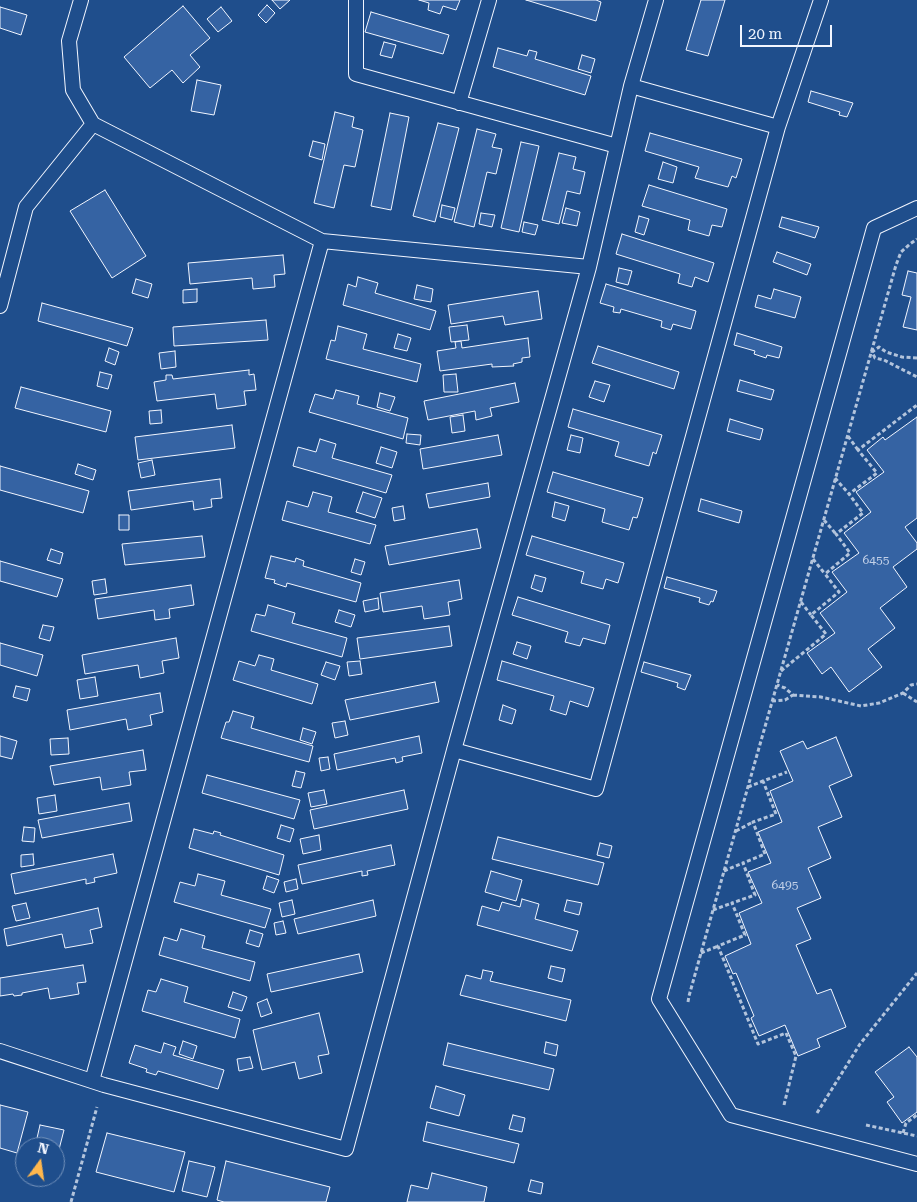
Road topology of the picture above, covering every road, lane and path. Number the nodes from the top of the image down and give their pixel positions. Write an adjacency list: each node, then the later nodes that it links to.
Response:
1 (81, 0): 8 (lane)
2 (356, 0): 7 (lane)
3 (489, 0): 7 (lane)
4 (656, 0): 6 (lane)
5 (822, 0): 9 (lane)
6 (631, 86): 9 (lane); 10 (lane)
7 (459, 103): 10 (lane)
8 (93, 124): 13 (lane); 15 (lane)
9 (778, 127): 39 (lane)
10 (617, 146): 14 (lane)
11 (917, 208): 63 (lane)
12 (917, 240): 16 (path)
13 (322, 241): 14 (lane); 54 (lane)
14 (589, 267): 39 (lane)
15 (0, 306)
16 (872, 352): 17 (path); 19 (path); 22 (path)
17 (886, 352): 18 (path); 19 (path)
18 (917, 358)
19 (884, 360): 20 (path)
20 (917, 377)
21 (917, 405): 23 (path)
22 (848, 436): 23 (path); 24 (path)
23 (858, 450): 25 (path)
24 (835, 478): 25 (path); 26 (path)
25 (849, 494): 27 (path)
26 (824, 520): 27 (path); 28 (path)
27 (836, 534): 29 (path)
28 (813, 559): 29 (path); 30 (path)
29 (826, 574): 31 (path)
30 (801, 602): 31 (path); 32 (path)
31 (811, 615): 32 (path)
32 (781, 671): 34 (path)
33 (917, 684): 35 (path)
34 (777, 685): 36 (path); 37 (path)
35 (902, 693): 36 (path); 38 (path)
36 (793, 695): 37 (path)
37 (772, 702): 42 (path)
38 (917, 702)
39 (454, 750): 54 (lane)
40 (786, 772): 41 (path)
41 (763, 781): 42 (path); 43 (path)
42 (748, 786): 44 (path)
43 (753, 822): 44 (path); 45 (path)
44 (736, 831): 46 (path)
45 (743, 862): 46 (path); 47 (path)
46 (724, 871): 48 (path)
47 (732, 904): 48 (path); 49 (path)
48 (713, 910): 50 (path)
49 (718, 946): 50 (path); 56 (path)
50 (701, 953): 52 (path)
51 (917, 973): 58 (path)
52 (688, 1006)
53 (0, 1052): 54 (lane)
54 (98, 1083): 64 (path)
55 (776, 1104): 56 (path)
56 (784, 1105): 57 (path)
57 (792, 1107)
58 (809, 1111)
59 (917, 1115): 61 (path)
60 (865, 1124): 61 (path)
61 (903, 1133): 62 (path)
62 (917, 1136)
63 (917, 1164)
64 (71, 1202)

